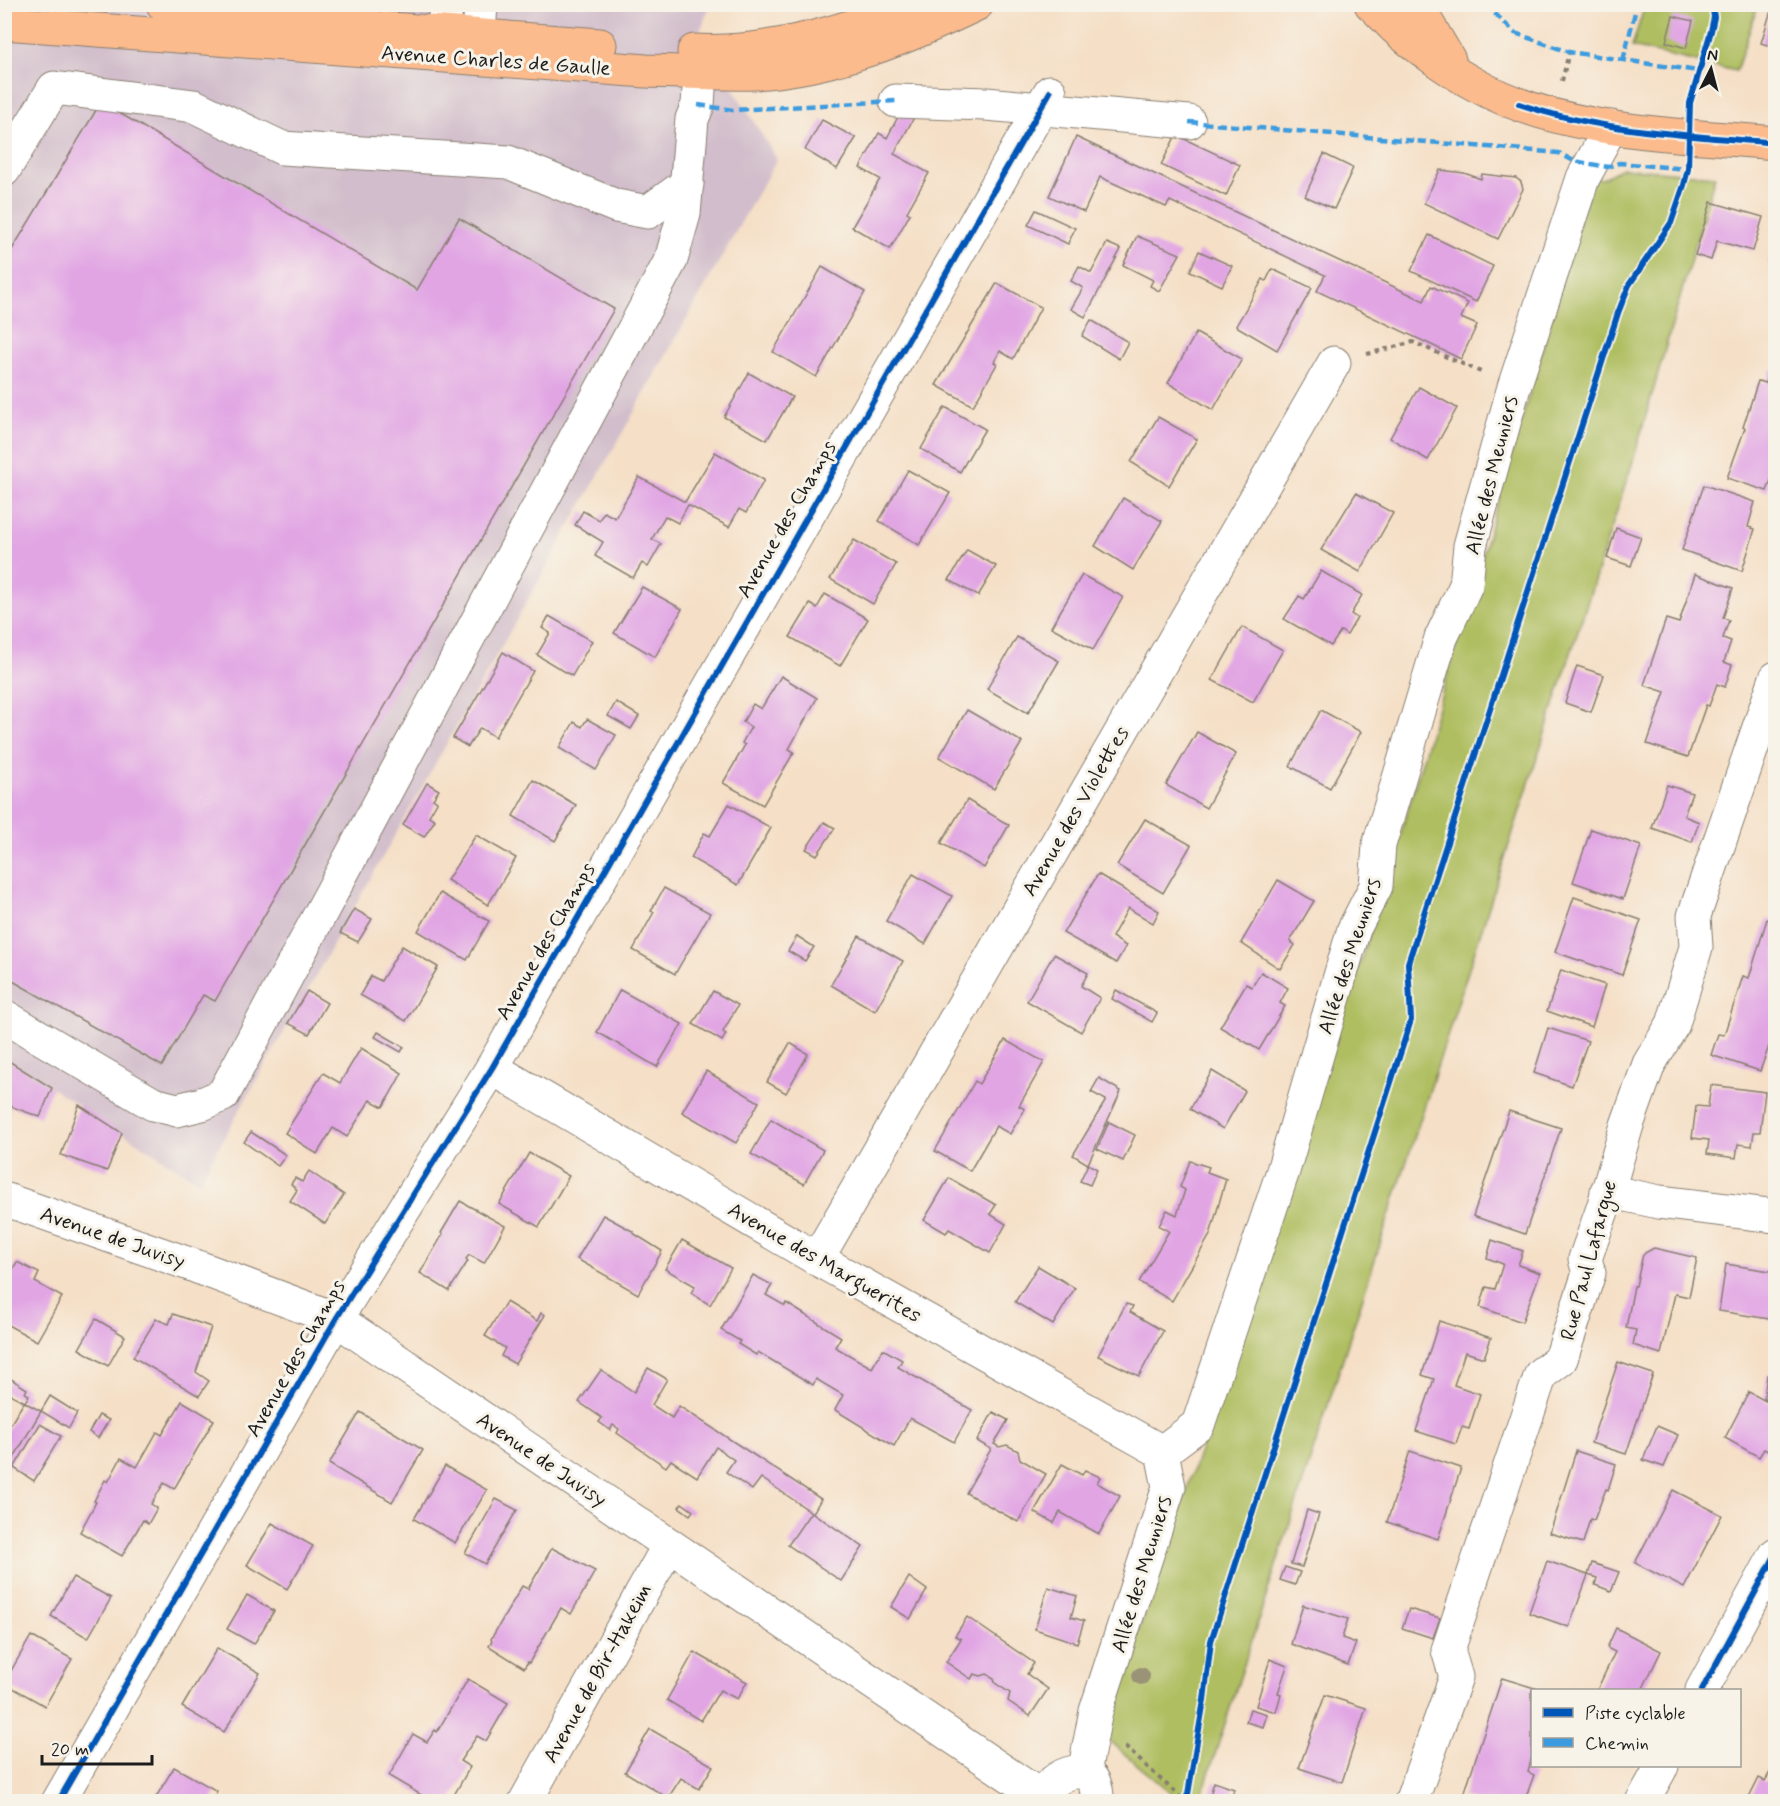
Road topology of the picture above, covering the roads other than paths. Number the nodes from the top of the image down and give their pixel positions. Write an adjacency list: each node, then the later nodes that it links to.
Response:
1 (163, 4): 6 (main road, Avenue Charles de Gaulle)
2 (914, 4): 7 (main road, Avenue Charles de Gaulle)
3 (977, 4): 9 (main road, Avenue Charles de Gaulle)
4 (1371, 4): 10 (main road)
5 (1416, 4): 10 (main road)
6 (442, 15): 7 (main road, Avenue Charles de Gaulle)
7 (480, 20)
8 (4, 23): 9 (main road, Avenue Charles de Gaulle)
9 (700, 73): 17 (street)
10 (1457, 74): 14 (main road)
11 (896, 101): 12 (street)
12 (1044, 101): 13 (street); 21 (street, Avenue des Champs)
13 (1189, 122)
14 (1611, 127): 15 (main road); 27 (street, Allée des Meuniers)
15 (1776, 142)
16 (4, 170): 17 (street)
17 (687, 184): 20 (street)
18 (1334, 363): 25 (street, Avenue des Violettes)
19 (1776, 678): 22 (street, Rue Paul Lafargue)
20 (4, 1016)
21 (492, 1068): 25 (street, Avenue des Marguerites); 26 (street, Avenue des Champs)
22 (1607, 1191): 24 (street); 36 (street, Rue Paul Lafargue)
23 (4, 1199): 26 (street, Avenue de Juvisy)
24 (1776, 1216)
25 (817, 1259): 27 (street, Avenue des Marguerites)
26 (336, 1319): 28 (street, Avenue de Juvisy); 34 (street, Avenue des Champs)
27 (1162, 1452): 32 (street, Allée des Meuniers)
28 (669, 1545): 33 (street, Avenue de Juvisy); 35 (street, Avenue de Bir-Hakeim)
29 (1776, 1554): 30 (street)
30 (1703, 1689)
31 (1661, 1767): 37 (street)
32 (1098, 1794): 33 (street)
33 (1039, 1799)
34 (58, 1802)
35 (525, 1802)
36 (1411, 1802)
37 (1642, 1802)

